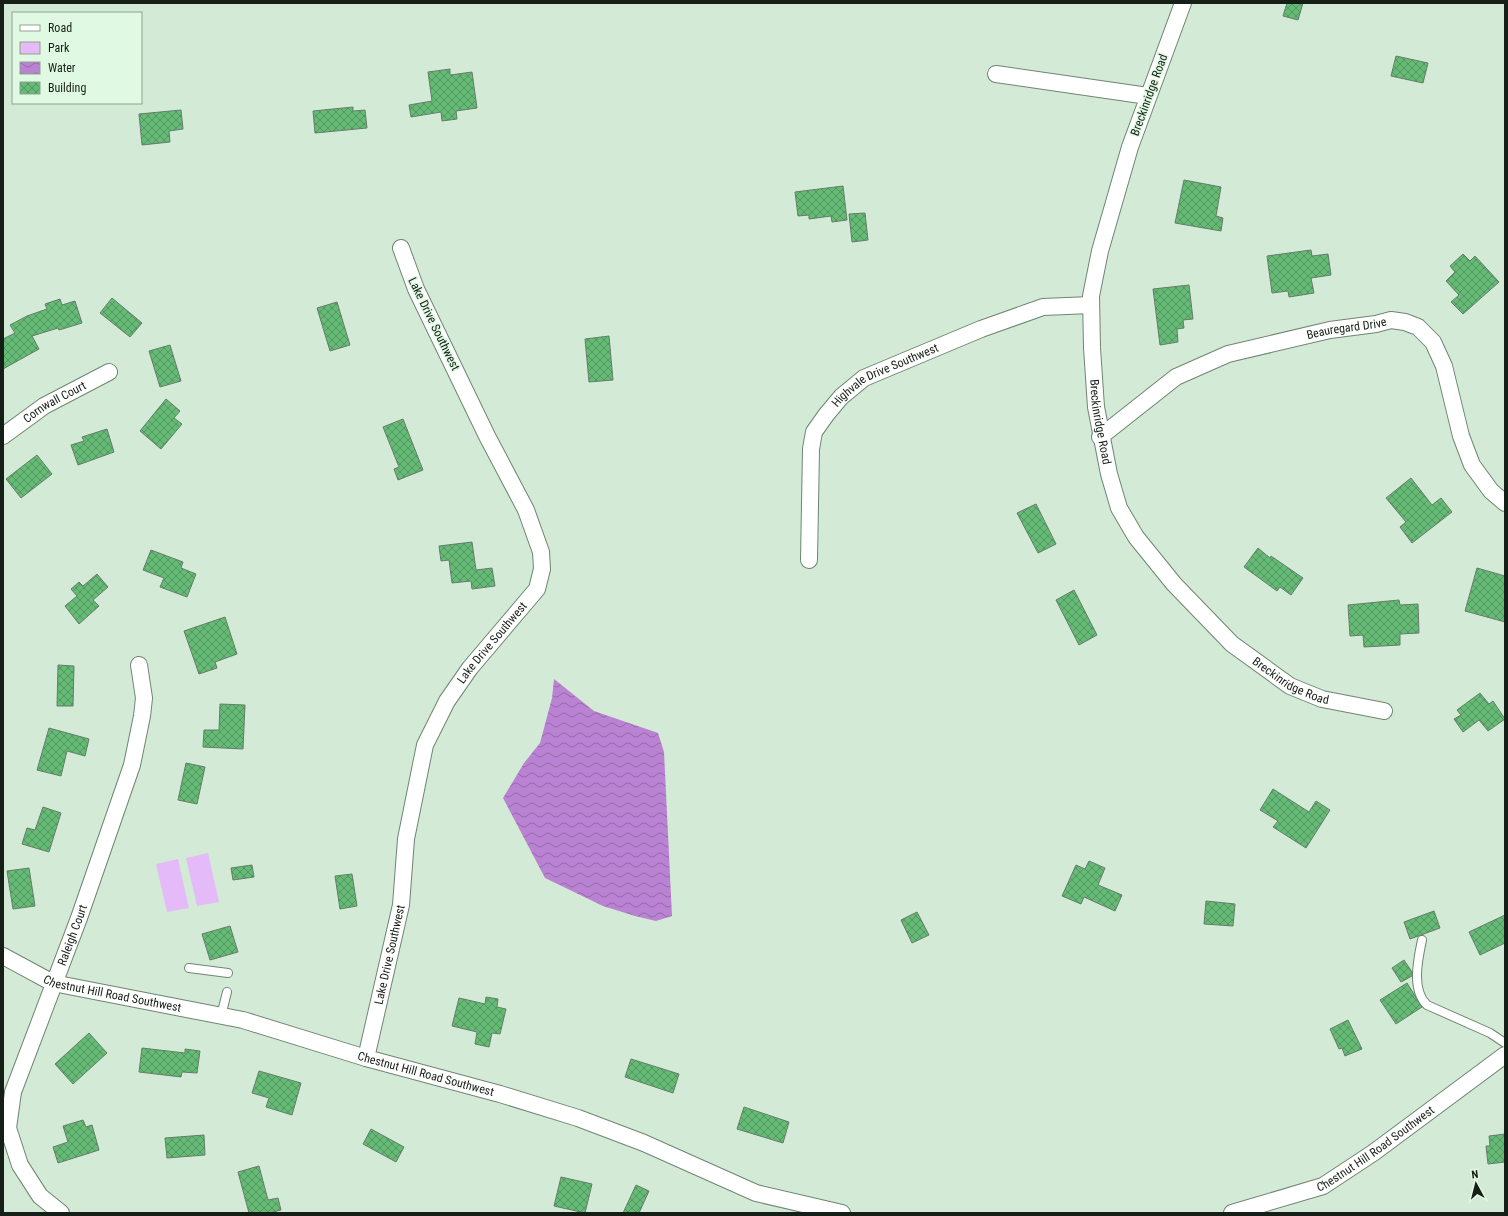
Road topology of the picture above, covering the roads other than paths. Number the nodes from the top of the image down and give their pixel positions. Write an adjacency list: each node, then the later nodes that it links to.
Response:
1 (1183, 3): 3 (street, Breckinridge Road)
2 (996, 74): 3 (street)
3 (1148, 96): 5 (street, Breckinridge Road)
4 (401, 248): 22 (street, Lake Drive Southwest)
5 (1091, 305): 8 (street, Breckinridge Road); 10 (street, Highvale Drive Southwest)
6 (108, 372): 7 (street, Cornwall Court)
7 (3, 436)
8 (1100, 437): 9 (street, Beauregard Drive); 12 (street, Breckinridge Road)
9 (1505, 504)
10 (809, 560)
11 (139, 665): 17 (street, Raleigh Court)
12 (1384, 711)
13 (1422, 940): 20 (lane)
14 (3, 956): 17 (street, Chestnut Hill Road Southwest)
15 (189, 968): 16 (lane)
16 (228, 973)
17 (53, 983): 19 (street, Chestnut Hill Road Southwest); 23 (street, Raleigh Court)
18 (227, 992): 19 (lane)
19 (221, 1016): 22 (street, Chestnut Hill Road Southwest)
20 (1505, 1043)
21 (1505, 1055): 25 (street, Chestnut Hill Road Southwest)
22 (366, 1058): 24 (street, Chestnut Hill Road Southwest)
23 (61, 1213)
24 (842, 1213)
25 (1232, 1213)

